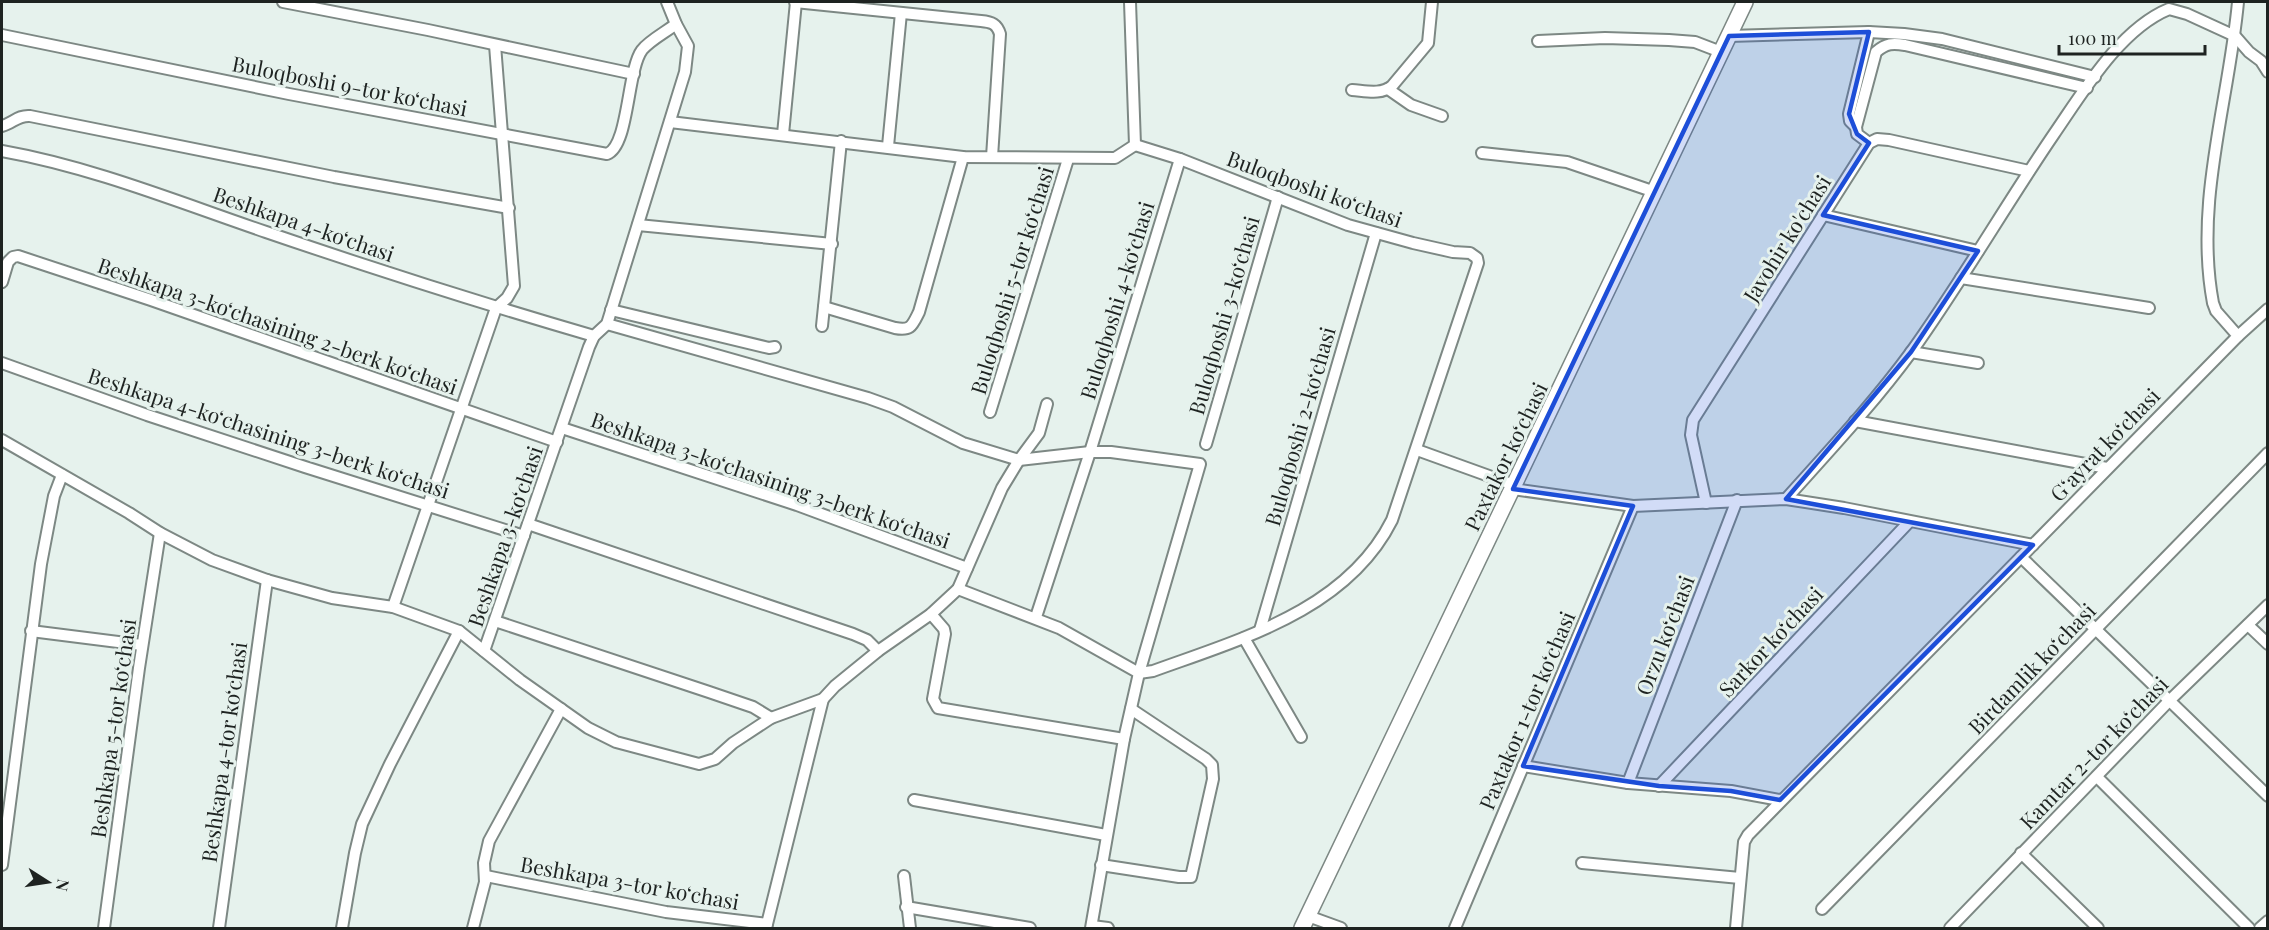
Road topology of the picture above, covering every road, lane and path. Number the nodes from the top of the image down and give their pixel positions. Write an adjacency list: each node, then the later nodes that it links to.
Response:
1 (283, 2): 15 (street)
2 (667, 2): 9 (street)
3 (796, 2): 8 (street); 28 (street)
4 (1130, 2): 31 (street)
5 (1432, 2): 21 (street)
6 (1745, 2): 12 (main road, Paxtakor koʻchasi)
7 (2238, 2): 13 (street)
8 (901, 13): 32 (street); 36 (street)
9 (676, 24): 18 (street); 24 (street)
10 (1869, 32): 12 (street); 19 (street); 26 (street)
11 (2, 35): 27 (street, Buloqboshi 9-tor koʻchasi)
12 (1729, 36): 16 (main road, Paxtakor koʻchasi)
13 (2235, 36): 17 (street); 19 (street); 58 (street)
14 (1538, 41): 16 (street)
15 (495, 45): 18 (street); 27 (street)
16 (1721, 52): 40 (main road, Paxtakor koʻchasi)
17 (2268, 72)
18 (634, 74): 27 (street, Buloqboshi 9-tor koʻchasi)
19 (2095, 77): 20 (street)
20 (2087, 88): 26 (street); 39 (street)
21 (1388, 89): 22 (street); 23 (street)
22 (1352, 90)
23 (1442, 116)
24 (670, 122): 28 (street); 44 (street)
25 (2, 126): 42 (street)
26 (1856, 127): 30 (street)
27 (502, 133): 42 (street)
28 (783, 134): 29 (street)
29 (841, 141): 32 (street); 46 (street)
30 (1869, 144): 39 (street); 43 (street, Javohir ko'chasi)
31 (1136, 145): 37 (street); 38 (street, Buloqboshi koʻchasi)
32 (888, 146): 35 (street)
33 (2, 151): 51 (street, Beshkapa 4-koʻchasi)
34 (1482, 153): 40 (street)
35 (963, 157): 36 (street); 50 (street)
36 (992, 157): 37 (street)
37 (1068, 159): 65 (street, Buloqboshi 5-tor koʻchasi)
38 (1180, 159): 41 (street, Buloqboshi koʻchasi); 72 (street, Buloqboshi 4-koʻchasi)
39 (2029, 171): 47 (street)
40 (1655, 192): 77 (main road, Paxtakor koʻchasi)
41 (1278, 197): 45 (street, Buloqboshi koʻchasi); 70 (street, Buloqboshi 3-koʻchasi)
42 (509, 208): 51 (street)
43 (1823, 216): 47 (street); 80 (street, Javohir ko'chasi)
44 (638, 225): 46 (street); 54 (street)
45 (1376, 233): 71 (street, Buloqboshi koʻchasi); 98 (street, Buloqboshi 2-koʻchasi)
46 (832, 244): 50 (street)
47 (1978, 251): 48 (street)
48 (1961, 278): 52 (street); 60 (street)
49 (2, 282): 64 (street, Beshkapa 3-koʻchasining 2-berk koʻchasi)
50 (824, 307): 56 (street)
51 (496, 308): 57 (street, Beshkapa 4-koʻchasi); 64 (street)
52 (2149, 308)
53 (2268, 309): 58 (street, Gʻayrat koʻchasi)
54 (611, 310): 55 (street); 59 (street)
55 (607, 324): 57 (street, Beshkapa 3-koʻchasi); 74 (street)
56 (822, 326)
57 (594, 336): 67 (street, Beshkapa 3-koʻchasi)
58 (2238, 336): 75 (street, Gʻayrat koʻchasi)
59 (775, 347)
60 (1911, 352): 62 (street); 66 (street)
61 (2, 363): 81 (street, Beshkapa 4-koʻchasining 3-berk koʻchasi)
62 (1978, 363)
63 (1047, 404): 74 (street, Beshkapa 3-koʻchasi)
64 (462, 410): 69 (street, Beshkapa 3-koʻchasining 2-berk koʻchasi); 81 (street)
65 (990, 412)
66 (1855, 421): 75 (street); 79 (street)
67 (562, 428): 69 (street, Beshkapa 3-koʻchasi); 89 (street, Beshkapa 3-koʻchasining 3-berk koʻchasi)
68 (2, 440): 76 (street)
69 (557, 442): 84 (street, Beshkapa 3-koʻchasi)
70 (1206, 444)
71 (1417, 450): 77 (street); 98 (street)
72 (1090, 452): 74 (street); 95 (street, Buloqboshi 4-koʻchasi); 107 (street)
73 (2268, 453): 99 (street, Birdamlik koʻchasi)
74 (1019, 460): 89 (street, Beshkapa 3-koʻchasi)
75 (2107, 468): 87 (street, Gʻayrat koʻchasi)
76 (62, 475): 85 (street); 101 (street)
77 (1513, 487): 82 (street); 133 (main road, Paxtakor koʻchasi)
78 (1737, 500): 79 (street); 80 (street); 117 (street, Orzu koʻchasi)
79 (1786, 500): 83 (street)
80 (1706, 503): 82 (street)
81 (428, 504): 86 (street, Beshkapa 4-koʻchasining 3-berk koʻchasi); 93 (street)
82 (1633, 506): 115 (street, Paxtakor 1-tor koʻchasi)
83 (1909, 522): 87 (street); 118 (street, Sarkor koʻchasi)
84 (528, 524): 86 (street, Beshkapa 3-koʻchasi); 106 (street)
85 (160, 533): 90 (street); 104 (street, Beshkapa 5-tor koʻchasi)
86 (524, 536): 96 (street, Beshkapa 3-koʻchasi)
87 (2033, 545): 88 (street, Gʻayrat koʻchasi)
88 (2021, 557): 99 (street); 121 (street, Gʻayrat koʻchasi)
89 (967, 568): 91 (street, Beshkapa 3-koʻchasi)
90 (267, 580): 93 (street); 137 (street, Beshkapa 4-tor koʻchasi)
91 (958, 589): 94 (street, Beshkapa 3-koʻchasi); 95 (street)
92 (2268, 605): 97 (street, Kamtar 2-tor koʻchasi)
93 (393, 607): 100 (street)
94 (931, 614): 106 (street, Beshkapa 3-koʻchasi); 114 (street)
95 (1036, 617): 107 (street)
96 (495, 621): 105 (street, Beshkapa 3-koʻchasi); 112 (street)
97 (2248, 625): 103 (street); 109 (street, Kamtar 2-tor koʻchasi)
98 (1260, 630): 102 (street)
99 (2096, 630): 109 (street); 131 (street, Birdamlik koʻchasi)
100 (459, 631): 105 (street); 138 (street)
101 (31, 632): 104 (street); 125 (street)
102 (1244, 638): 107 (street); 113 (street)
103 (2268, 644)
104 (142, 645): 136 (street, Beshkapa 5-tor koʻchasi)
105 (484, 651): 110 (street, Beshkapa 3-koʻchasi)
106 (878, 651): 108 (street, Beshkapa 3-koʻchasi)
107 (1139, 673): 111 (street)
108 (823, 699): 112 (street, Beshkapa 3-koʻchasi); 134 (street, Beshkapa 3-tor koʻchasi)
109 (2169, 701): 116 (street, Kamtar 2-tor koʻchasi); 119 (street)
110 (561, 709): 112 (street, Beshkapa 3-koʻchasi); 127 (street)
111 (1131, 709): 114 (street); 126 (street)
112 (771, 718)
113 (1301, 737)
114 (1124, 739): 122 (street)
115 (1523, 766): 117 (street); 144 (street, Paxtakor 1-tor koʻchasi)
116 (2097, 777): 123 (street, Kamtar 2-tor koʻchasi); 148 (street)
117 (1628, 783): 118 (street)
118 (1659, 786): 121 (street)
119 (2268, 796)
120 (914, 800): 122 (street)
121 (1780, 801): 129 (street, Gʻayrat koʻchasi)
122 (1106, 835): 126 (street)
123 (2021, 853): 146 (street, Kamtar 2-tor koʻchasi); 147 (street)
124 (1582, 863): 129 (street)
125 (2, 865)
126 (1101, 865): 135 (street)
127 (486, 876): 134 (street, Beshkapa 3-tor koʻchasi); 139 (street)
128 (904, 876): 130 (street)
129 (1740, 878): 145 (street, Gʻayrat koʻchasi)
130 (906, 907): 140 (street); 141 (street)
131 (1822, 909)
132 (2268, 921): 149 (street)
133 (1305, 922): 143 (street)
134 (766, 926)
135 (1092, 927): 142 (street)
136 (104, 928)
137 (219, 928)
138 (342, 928)
139 (473, 928)
140 (910, 928)
141 (1030, 928)
142 (1108, 928)
143 (1341, 928)
144 (1455, 928)
145 (1736, 928)
146 (1950, 928)
147 (2098, 928)
148 (2249, 928)
149 (2260, 928)

